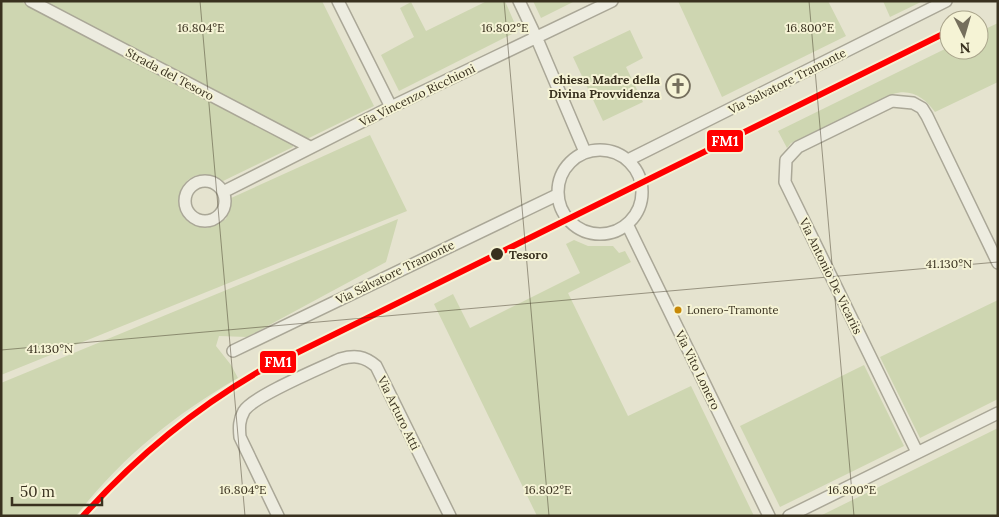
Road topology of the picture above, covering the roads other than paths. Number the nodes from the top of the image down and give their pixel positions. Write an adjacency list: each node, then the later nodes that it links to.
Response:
1 (31, 1): 8 (street, Strada del Tesoro)
2 (338, 1): 7 (street)
3 (519, 1): 6 (street)
4 (612, 1): 6 (street, Via Vincenzo Ricchioni)
5 (946, 1): 10 (street, Via Salvatore Tramonte)
6 (538, 39): 7 (street, Via Vincenzo Ricchioni); 9 (street)
7 (391, 107): 8 (street, Via Vincenzo Ricchioni)
8 (310, 147): 11 (street, Via Vincenzo Ricchioni)
9 (585, 152): 10 (street); 12 (street)
10 (628, 160): 13 (street)
11 (223, 192)
12 (557, 195): 13 (street); 15 (street, Via Salvatore Tramonte)
13 (627, 224): 20 (street, Via Vito Lonero)
14 (998, 263): 17 (street, Via Antonio De Vicariis)
15 (233, 351)
16 (998, 412): 17 (street)
17 (917, 452): 21 (street)
18 (278, 516): 19 (street, Via Arturo Atti)
19 (450, 516)
20 (769, 516)
21 (789, 516)

